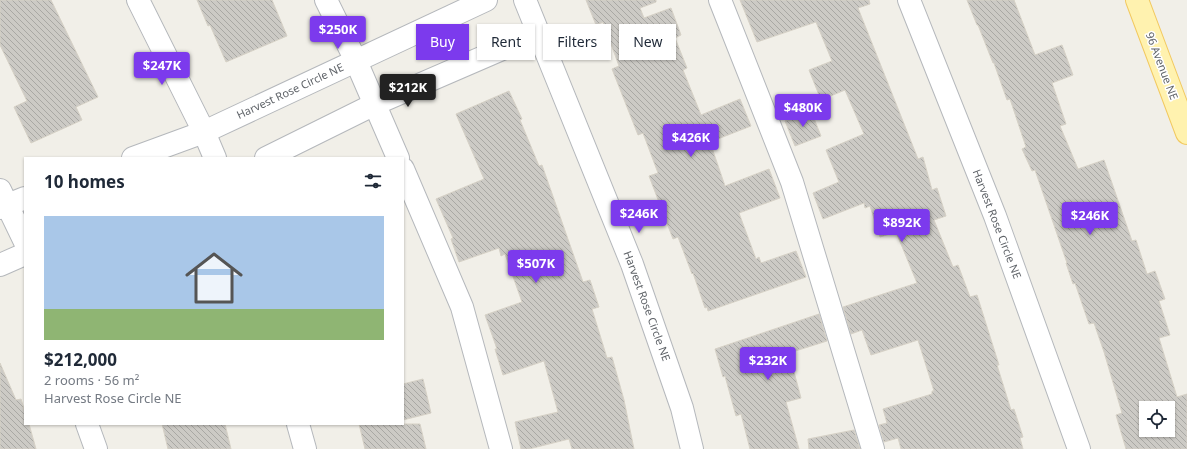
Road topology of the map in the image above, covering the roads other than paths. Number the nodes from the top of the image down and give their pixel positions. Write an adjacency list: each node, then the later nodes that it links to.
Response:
1 (138, 0): 11 (street)
2 (326, 0): 9 (street)
3 (486, 0): 9 (street, Harvest Rose Circle NE)
4 (525, 0): 8 (street, Harvest Rose Circle NE)
5 (720, 0): 28 (street)
6 (909, 0): 29 (street, Harvest Rose Circle NE)
7 (1137, 0): 12 (main road, 96 Avenue NE)
8 (539, 33): 10 (street); 27 (street, Harvest Rose Circle NE)
9 (356, 61): 10 (street); 11 (street, Harvest Rose Circle NE)
10 (375, 104): 15 (street); 16 (street)
11 (204, 132): 13 (street, Harvest Rose Circle NE); 14 (street)
12 (1187, 133)
13 (136, 157)
14 (214, 157)
15 (268, 157)
16 (398, 157)
17 (404, 171): 26 (street)
18 (8, 200): 19 (street)
19 (24, 240)
20 (24, 254): 21 (street)
21 (0, 265)
22 (87, 425): 24 (street)
23 (298, 425): 25 (street)
24 (96, 449)
25 (305, 449)
26 (501, 449)
27 (692, 449)
28 (873, 449)
29 (1079, 449)

